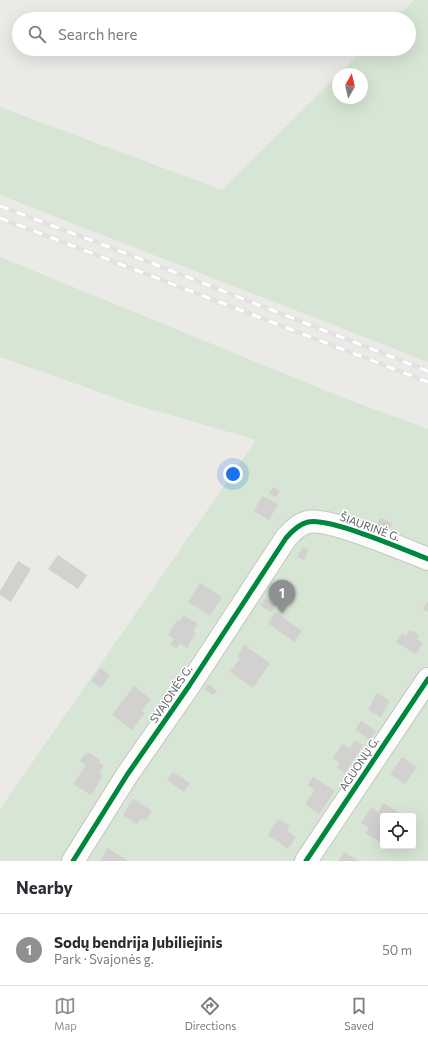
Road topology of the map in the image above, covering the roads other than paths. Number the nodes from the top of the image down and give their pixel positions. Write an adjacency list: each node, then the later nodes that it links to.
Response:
1 (286, 538): 2 (street, ŠIAURINĖ G.); 4 (street, SVAJONĖS G.)
2 (428, 559)
3 (428, 679): 5 (street, AGUONŲ G.)
4 (73, 861)
5 (306, 861)

